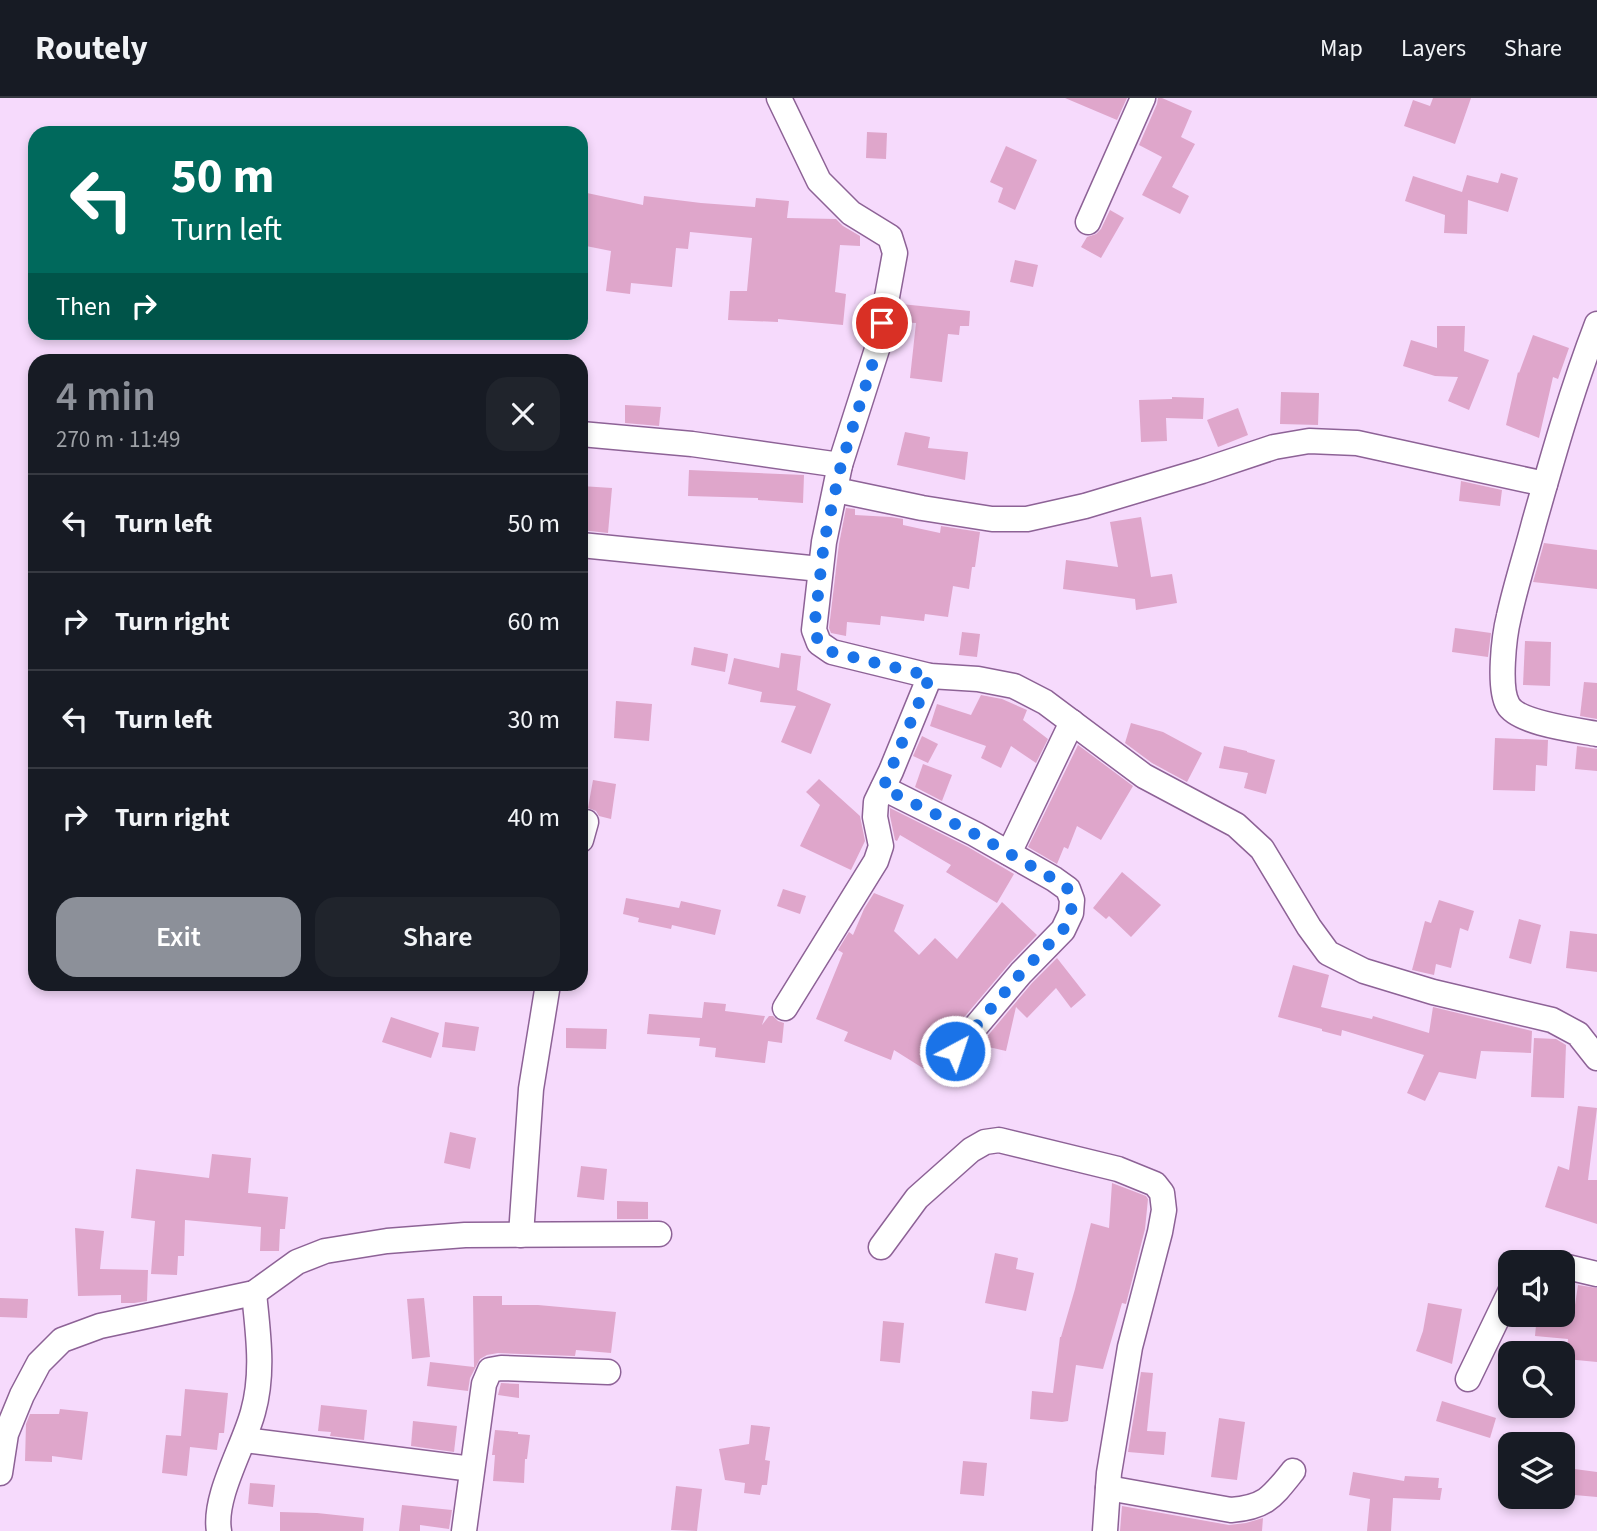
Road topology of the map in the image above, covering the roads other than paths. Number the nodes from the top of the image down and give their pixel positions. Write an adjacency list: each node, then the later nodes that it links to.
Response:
1 (779, 98): 6 (street)
2 (1143, 98): 3 (street)
3 (1088, 222)
4 (1597, 324): 7 (street)
5 (588, 435): 6 (street)
6 (841, 465): 8 (street)
7 (1545, 484): 8 (street); 13 (street)
8 (836, 490): 10 (street)
9 (588, 546): 10 (street)
10 (821, 569): 11 (street)
11 (930, 676): 12 (street); 14 (street)
12 (1072, 722): 15 (street); 19 (street)
13 (1597, 734)
14 (883, 788): 15 (street); 17 (street)
15 (1009, 853): 18 (street)
16 (547, 991): 21 (street)
17 (785, 1008)
18 (955, 1051)
19 (1597, 1058)
20 (659, 1234): 21 (street)
21 (521, 1235): 25 (street)
22 (881, 1247): 33 (street)
23 (1575, 1269): 24 (street)
24 (1597, 1274)
25 (254, 1293): 29 (street); 32 (street)
26 (1498, 1317): 28 (street)
27 (608, 1372): 30 (street)
28 (1468, 1379)
29 (245, 1440): 30 (street); 34 (street)
30 (472, 1469): 35 (street)
31 (1293, 1471): 33 (street)
32 (0, 1473)
33 (1108, 1488): 36 (street)
34 (219, 1531)
35 (464, 1531)
36 (1105, 1531)

